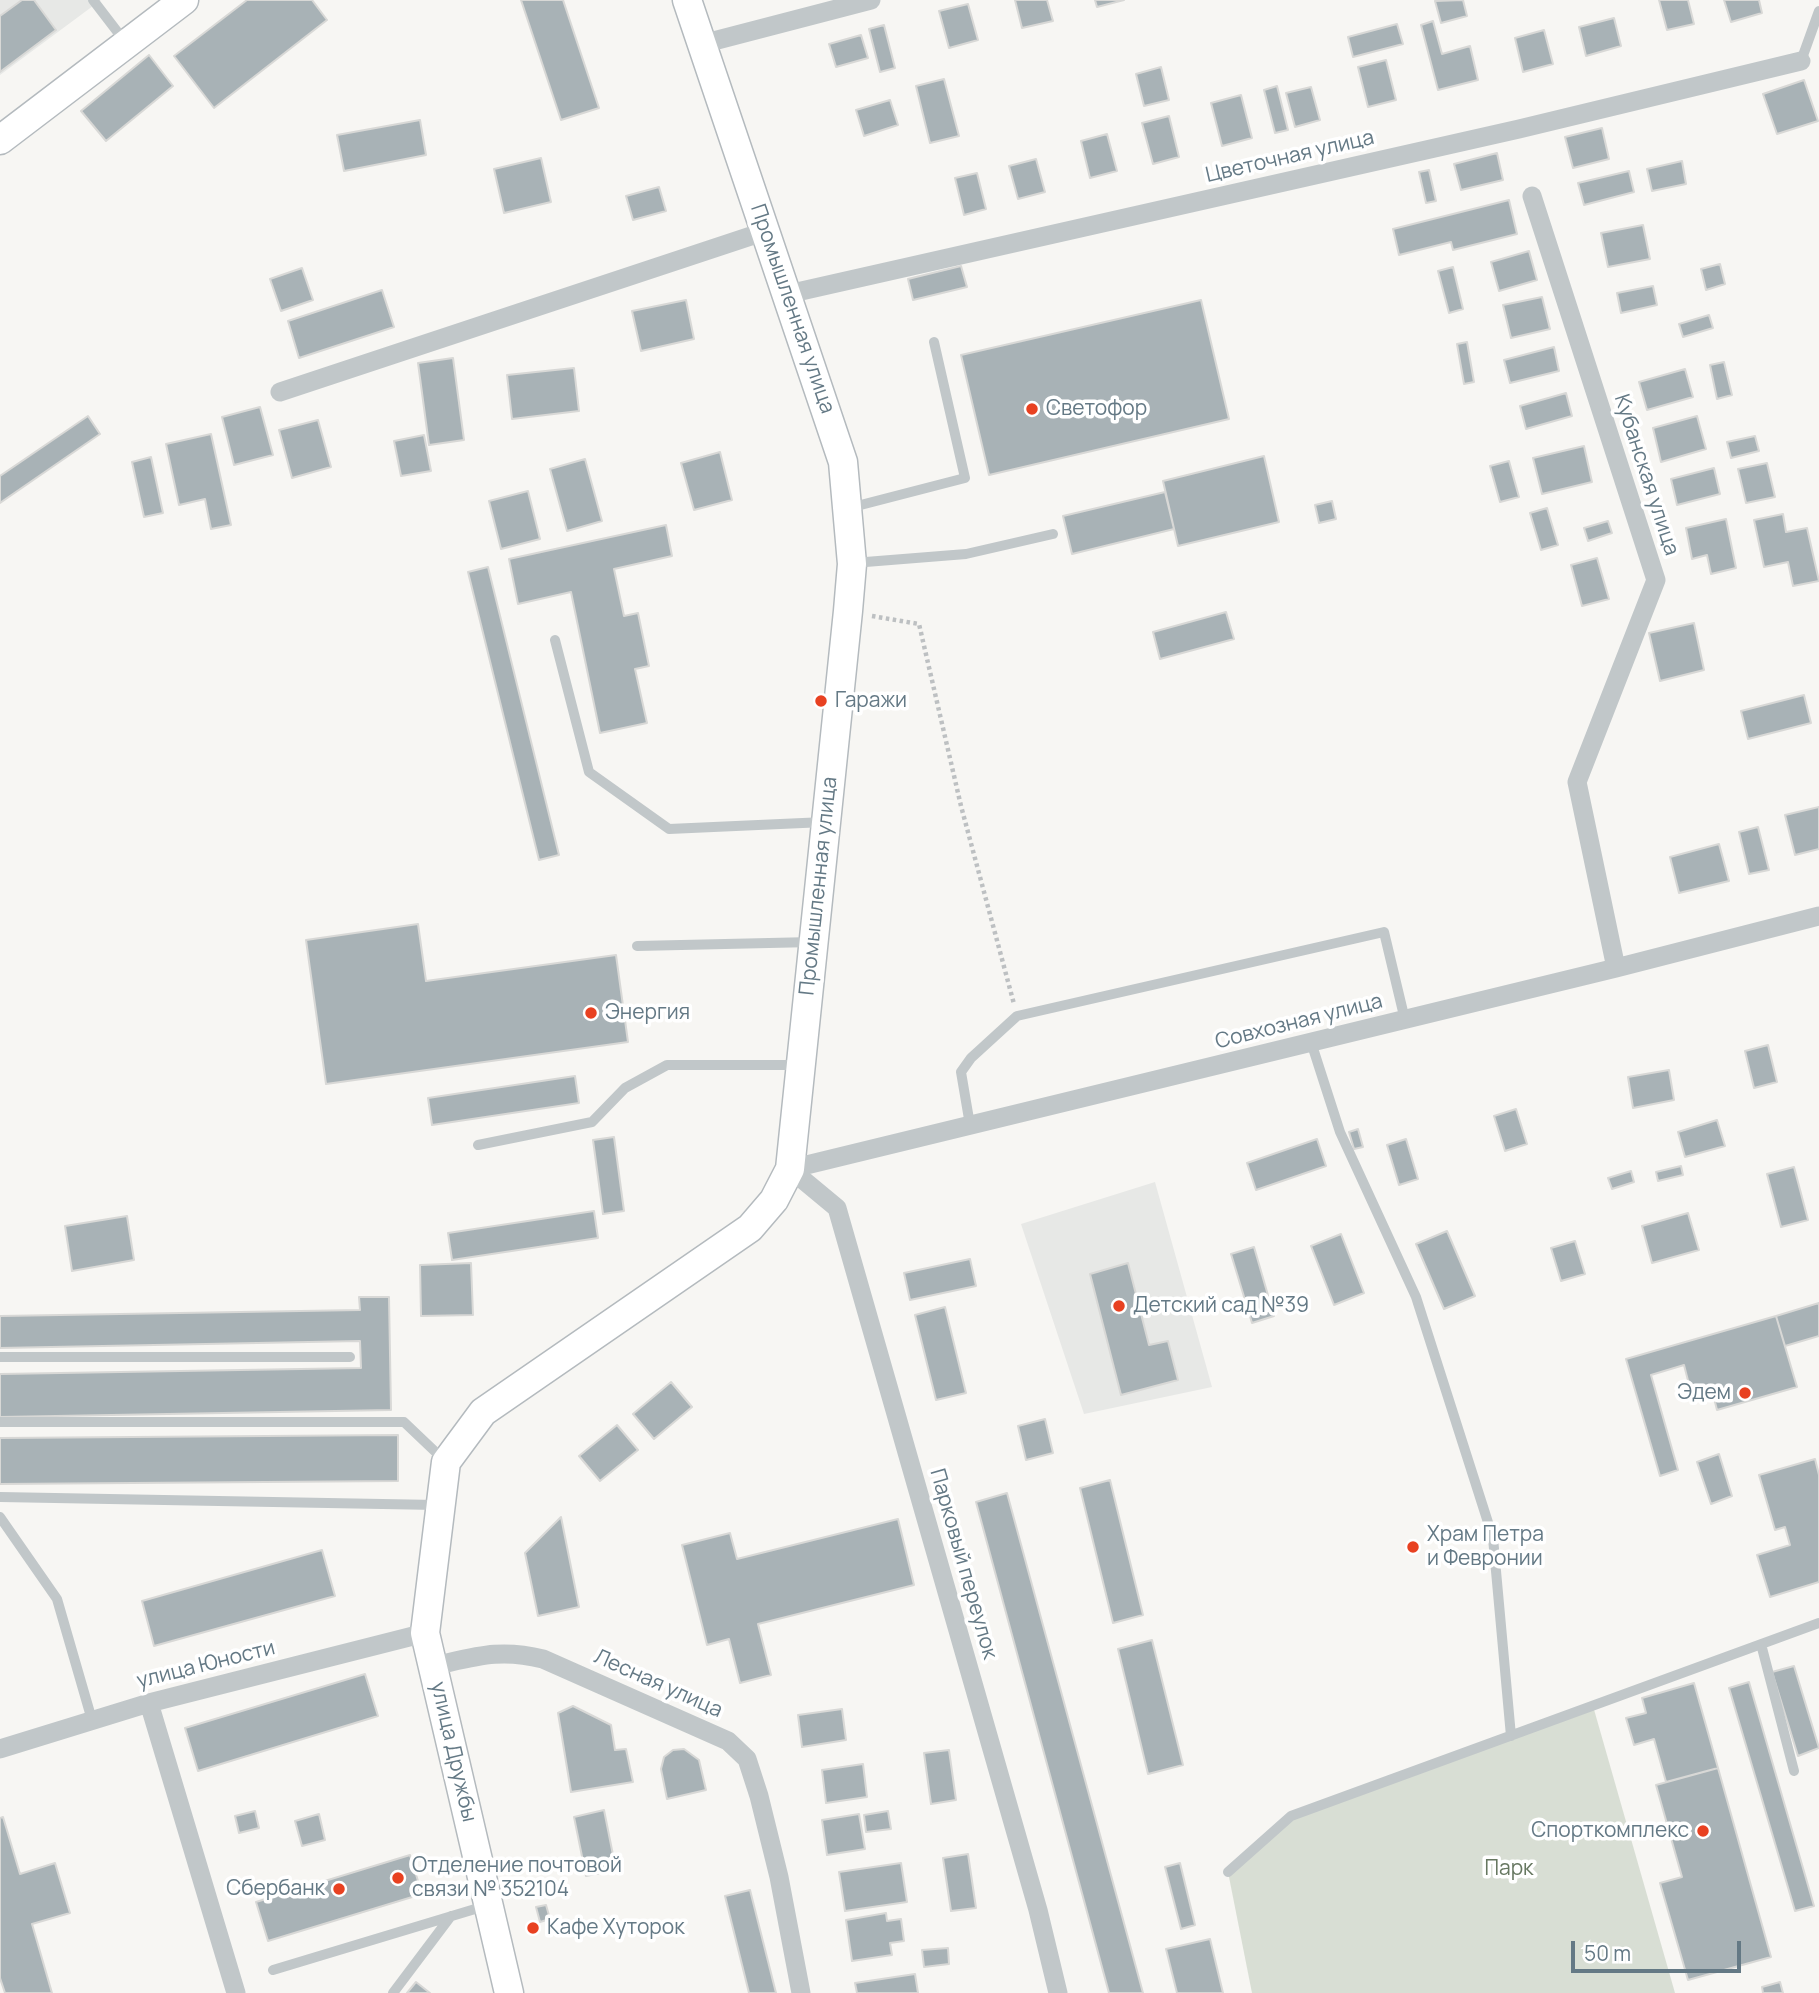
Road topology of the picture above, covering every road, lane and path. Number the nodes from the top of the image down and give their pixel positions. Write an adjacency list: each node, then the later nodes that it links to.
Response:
1 (93, 0): 6 (lane)
2 (184, 0): 6 (main road)
3 (687, 0): 7 (main road, Промышленная улица)
4 (871, 0): 7 (street)
5 (1819, 11): 8 (lane)
6 (127, 43): 9 (main road)
7 (702, 44): 11 (main road, Промышленная улица)
8 (1801, 61): 12 (street, Цветочная улица)
9 (0, 140)
10 (1532, 196): 24 (street, Кубанская улица)
11 (766, 231): 12 (main road, Промышленная улица); 14 (street)
12 (788, 294): 15 (main road, Промышленная улица)
13 (934, 342): 15 (lane)
14 (280, 392)
15 (848, 508): 17 (main road, Промышленная улица)
16 (1053, 534): 17 (lane)
17 (852, 564): 18 (main road, Промышленная улица)
18 (848, 611): 20 (main road, Промышленная улица); 25 (path)
19 (555, 640): 20 (lane)
20 (825, 822): 22 (main road, Промышленная улица)
21 (1819, 916): 24 (street, Совхозная улица)
22 (813, 943): 23 (lane); 28 (main road, Промышленная улица)
23 (637, 946)
24 (1616, 968): 26 (street, Совхозная улица)
25 (1017, 1016): 26 (lane); 29 (lane)
26 (1405, 1020): 27 (street, Совхозная улица)
27 (1311, 1042): 29 (street, Совхозная улица); 45 (lane)
28 (801, 1065): 30 (lane); 31 (main road, Промышленная улица)
29 (970, 1125): 31 (street, Совхозная улица)
30 (478, 1145)
31 (790, 1169): 35 (main road, Промышленная улица); 56 (street, Парковый переулок)
32 (0, 1357): 33 (lane)
33 (350, 1357)
34 (0, 1422): 35 (lane)
35 (446, 1462): 37 (main road, Промышленная улица)
36 (0, 1497): 37 (lane)
37 (441, 1505): 40 (main road, Промышленная улица)
38 (0, 1517): 44 (lane)
39 (1819, 1623): 41 (lane)
40 (425, 1633): 42 (main road, улица Дружбы); 43 (street, улица Юности)
41 (1761, 1644): 45 (lane); 47 (lane)
42 (433, 1667): 49 (main road, улица Дружбы); 55 (street, Лесная улица)
43 (149, 1703): 44 (street, улица Юности); 52 (street)
44 (93, 1720): 46 (street, улица Юности)
45 (1511, 1736): 48 (lane)
46 (0, 1749)
47 (1794, 1771)
48 (1228, 1872)
49 (489, 1905): 50 (lane); 54 (main road, улица Дружбы)
50 (451, 1916): 51 (lane); 53 (lane)
51 (273, 1970)
52 (236, 1993)
53 (393, 1993)
54 (509, 1993)
55 (800, 1993)
56 (1058, 1993)

